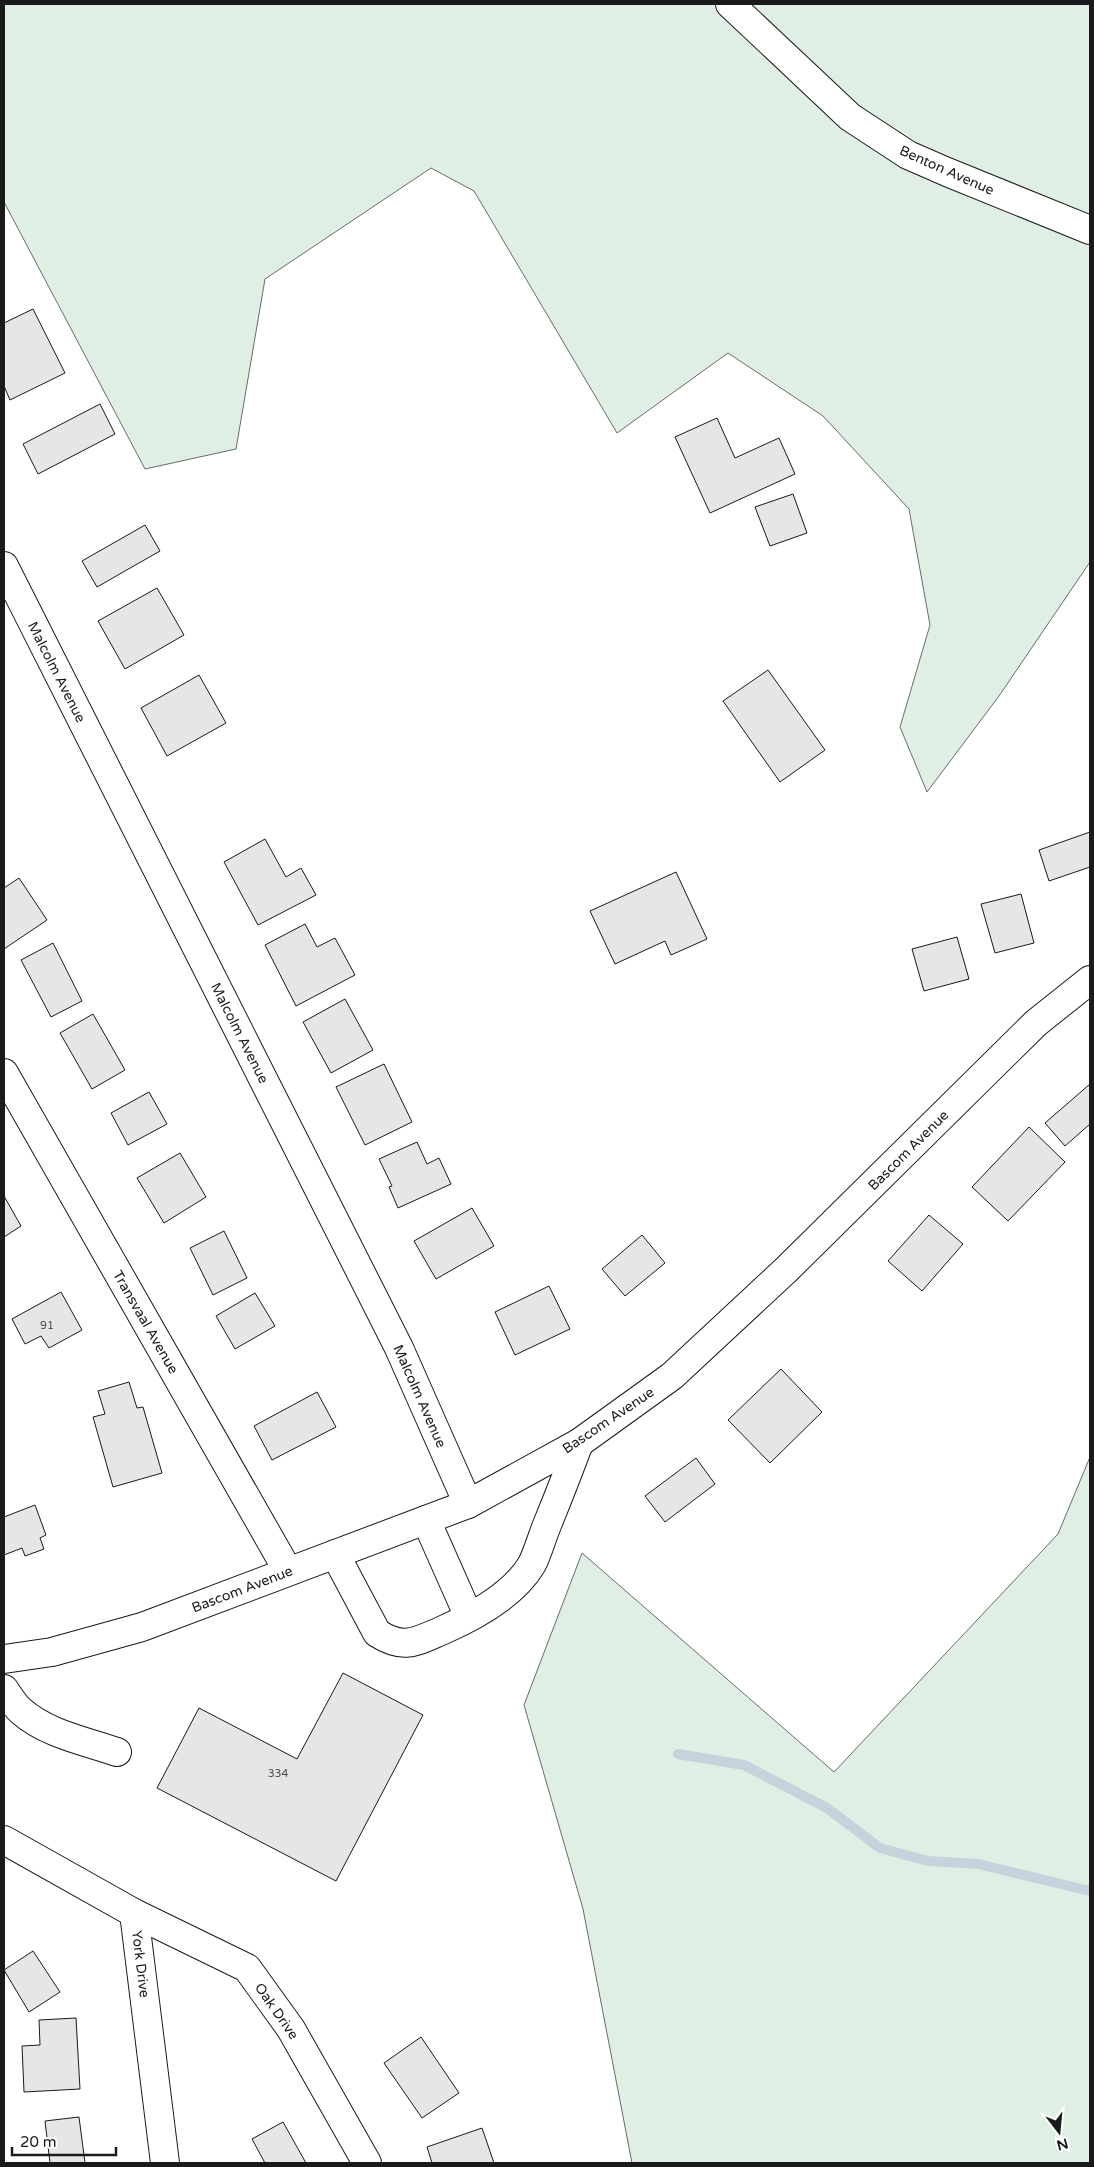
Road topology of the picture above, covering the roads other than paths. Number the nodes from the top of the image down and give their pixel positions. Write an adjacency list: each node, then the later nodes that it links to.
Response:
1 (730, 4): 2 (street, Benton Avenue)
2 (1090, 230)
3 (4, 566): 7 (street, Malcolm Avenue)
4 (1090, 980): 6 (street, Bascom Avenue)
5 (4, 1073): 10 (street, Transvaal Avenue)
6 (579, 1443): 7 (street, Bascom Avenue); 11 (street)
7 (468, 1504): 8 (street, Bascom Avenue)
8 (426, 1520): 9 (street, Bascom Avenue); 11 (street)
9 (335, 1554): 10 (street, Bascom Avenue); 11 (street)
10 (288, 1571): 12 (street, Bascom Avenue)
11 (470, 1617)
12 (4, 1659)
13 (4, 1690): 14 (street)
14 (117, 1752)
15 (4, 1840): 16 (street, York Drive)
16 (134, 1912): 17 (street, York Drive); 18 (street, Oak Drive)
17 (165, 2163)
18 (367, 2163)

